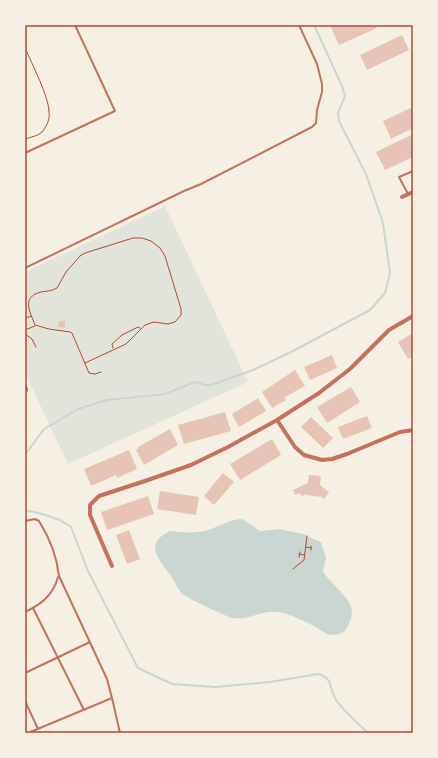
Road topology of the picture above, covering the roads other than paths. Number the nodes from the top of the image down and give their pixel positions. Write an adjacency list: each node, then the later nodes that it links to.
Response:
1 (75, 25): 3 (lane)
2 (299, 25): 8 (lane)
3 (25, 153)
4 (413, 170): 6 (lane)
5 (413, 192): 6 (street)
6 (408, 194): 7 (street)
7 (402, 197)
8 (25, 268)
9 (413, 316): 10 (street)
10 (277, 420): 11 (street); 13 (street)
11 (413, 430)
12 (25, 520): 14 (lane)
13 (112, 566)
14 (59, 576): 15 (lane); 17 (lane)
15 (33, 608): 16 (lane); 18 (lane)
16 (25, 612)
17 (90, 642): 18 (lane); 20 (lane)
18 (58, 657): 19 (lane); 22 (lane)
19 (25, 673)
20 (112, 698): 22 (lane); 25 (lane)
21 (25, 701): 23 (lane)
22 (84, 710): 23 (lane)
23 (38, 729): 24 (lane)
24 (28, 733)
25 (120, 733)

